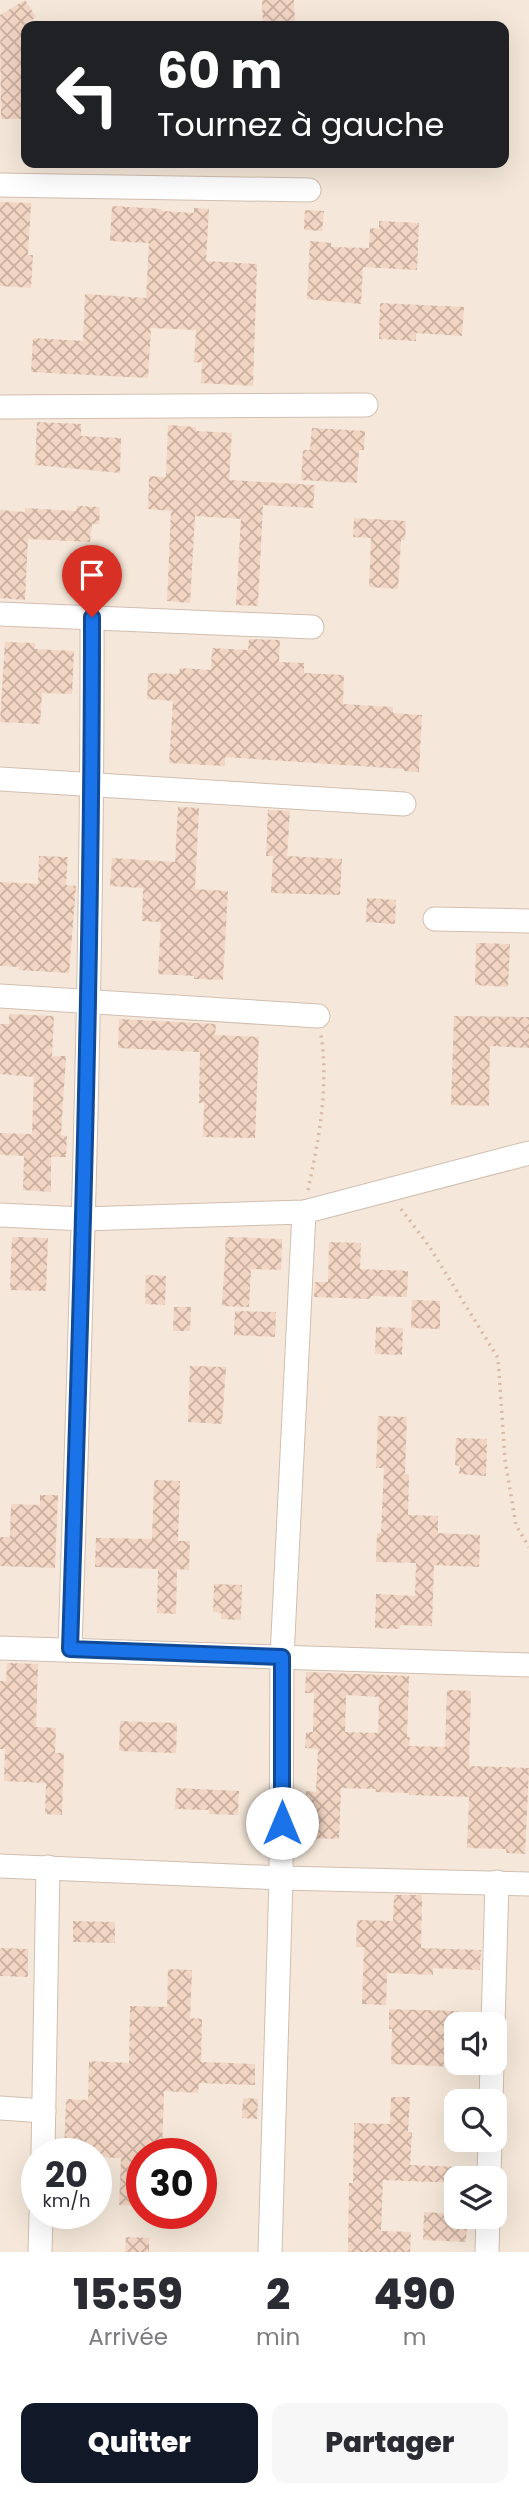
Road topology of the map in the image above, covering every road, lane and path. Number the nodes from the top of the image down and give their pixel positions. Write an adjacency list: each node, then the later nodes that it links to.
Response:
1 (0, 185): 2 (street)
2 (309, 190)
3 (366, 405): 4 (street)
4 (0, 407)
5 (0, 614): 6 (street)
6 (92, 617): 7 (street); 9 (street)
7 (312, 627)
8 (0, 779): 9 (street)
9 (93, 784): 10 (street); 14 (street)
10 (404, 804)
11 (435, 919): 12 (street)
12 (529, 921)
13 (0, 996): 14 (street)
14 (89, 1001): 15 (street); 20 (street)
15 (318, 1016): 18 (path)
16 (529, 1153): 17 (street)
17 (387, 1191): 18 (street); 21 (path)
18 (303, 1212): 20 (street); 24 (street)
19 (0, 1215): 20 (street)
20 (83, 1219): 23 (street)
21 (529, 1547)
22 (0, 1648): 23 (street)
23 (70, 1649): 24 (street)
24 (282, 1657): 25 (street); 28 (street)
25 (529, 1665)
26 (0, 1866): 27 (street)
27 (48, 1867): 28 (street); 33 (street)
28 (281, 1878): 29 (street); 38 (street)
29 (497, 1882): 30 (street); 31 (street)
30 (529, 1884)
31 (494, 2012)
32 (0, 2108): 33 (street)
33 (44, 2111): 34 (street)
34 (43, 2138)
35 (41, 2229): 37 (street)
36 (488, 2229): 39 (street)
37 (40, 2252)
38 (270, 2252)
39 (487, 2252)

